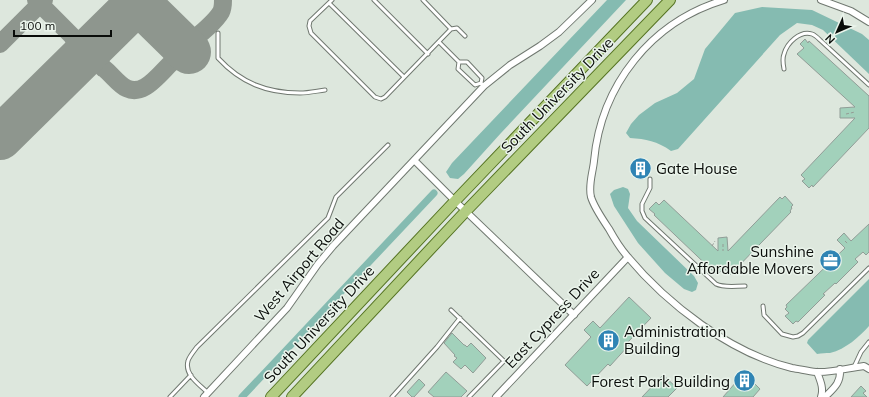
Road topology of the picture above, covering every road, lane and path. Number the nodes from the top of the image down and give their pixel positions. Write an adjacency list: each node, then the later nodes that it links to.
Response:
1 (374, 0): 14 (lane)
2 (422, 0): 10 (lane)
3 (592, 0): 18 (street, West Airport Road)
4 (647, 0): 26 (main road, South University Drive)
5 (670, 0): 27 (main road, South University Drive)
6 (724, 0): 34 (street)
7 (821, 0): 9 (street)
8 (330, 1): 17 (lane); 17 (lane)
9 (869, 22)
10 (451, 29): 12 (lane); 13 (lane)
11 (218, 33): 20 (lane)
12 (465, 36)
13 (439, 42): 14 (lane); 15 (lane)
14 (428, 54): 17 (lane)
15 (459, 62): 18 (lane); 18 (lane)
16 (784, 70): 19 (lane)
17 (404, 78)
18 (483, 84): 24 (street, West Airport Road)
19 (869, 86)
20 (324, 90)
21 (855, 112): 22 (path)
22 (846, 114)
23 (388, 146): 46 (lane)
24 (414, 160): 26 (street); 47 (street, West Airport Road)
25 (650, 179): 36 (lane)
26 (455, 201): 27 (street); 49 (main road, South University Drive)
27 (466, 211): 39 (street); 50 (main road, South University Drive)
28 (715, 241): 32 (path)
29 (845, 241): 31 (path)
30 (723, 244): 33 (path)
31 (848, 244)
32 (712, 246)
33 (723, 251)
34 (628, 257): 39 (street, East Cypress Drive); 45 (street)
35 (869, 268): 37 (lane)
36 (745, 286)
37 (763, 306)
38 (451, 310): 40 (lane)
39 (574, 315): 53 (street, East Cypress Drive)
40 (460, 318): 51 (lane); 52 (lane)
41 (869, 342): 42 (lane)
42 (854, 367): 43 (street); 44 (street)
43 (840, 369): 45 (street); 55 (street)
44 (869, 369)
45 (816, 372): 54 (street)
46 (191, 375): 47 (lane); 48 (lane)
47 (206, 395)
48 (170, 397)
49 (271, 397)
50 (292, 397)
51 (392, 397)
52 (469, 397)
53 (496, 397)
54 (821, 397)
55 (824, 397)

